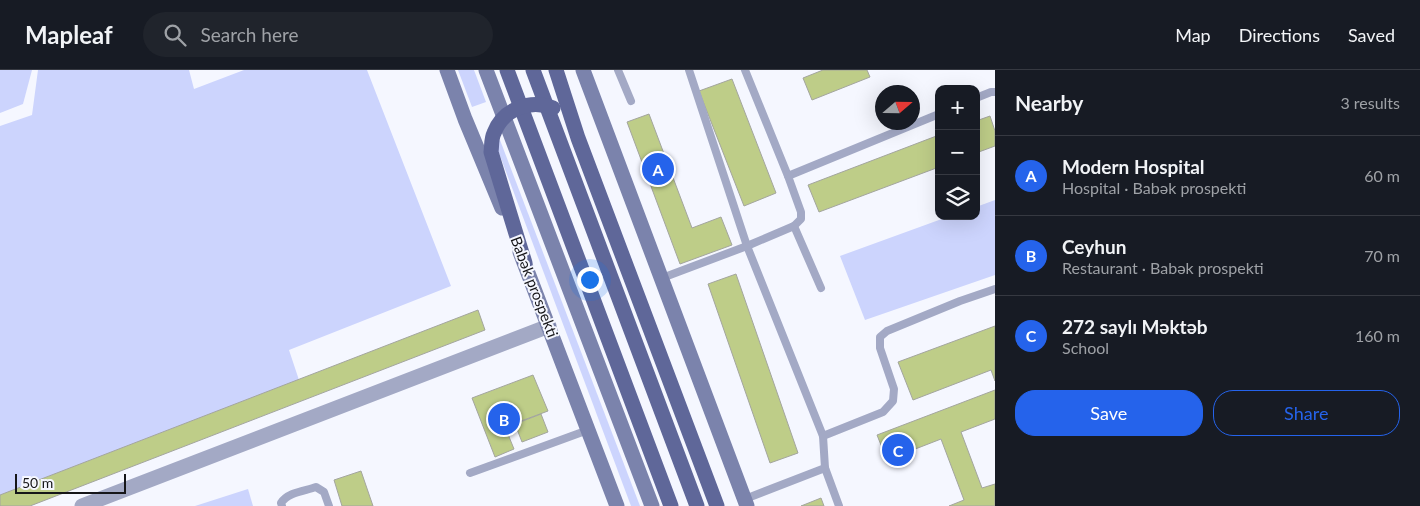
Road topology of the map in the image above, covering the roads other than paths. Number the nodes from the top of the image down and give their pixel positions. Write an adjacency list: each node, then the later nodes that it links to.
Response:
1 (447, 70): 18 (main road, Babək prospekti)
2 (486, 70): 32 (main road)
3 (507, 70): 33 (main road)
4 (533, 70): 34 (main road)
5 (556, 70): 14 (main road)
6 (584, 70): 19 (main road)
7 (618, 70): 12 (lane)
8 (689, 70): 17 (lane)
9 (745, 70): 15 (lane)
10 (995, 92): 11 (lane)
11 (980, 96)
12 (631, 101)
13 (935, 116): 15 (lane)
14 (578, 138): 18 (main road); 35 (main road)
15 (788, 176): 16 (lane)
16 (794, 226): 17 (lane); 20 (lane)
17 (747, 246): 19 (lane); 24 (lane)
18 (525, 263): 22 (main road, Babək prospekti)
19 (662, 278): 27 (main road)
20 (821, 288)
21 (995, 289): 24 (lane)
22 (549, 326): 23 (main road, Babək prospekti); 28 (street)
23 (588, 430): 26 (lane); 31 (main road, Babək prospekti)
24 (823, 436): 25 (lane)
25 (825, 468): 27 (lane); 36 (lane)
26 (470, 473)
27 (746, 502)
28 (82, 506)
29 (282, 506): 30 (lane)
30 (329, 506)
31 (617, 506)
32 (652, 506)
33 (671, 506)
34 (698, 506)
35 (717, 506)
36 (839, 506)

